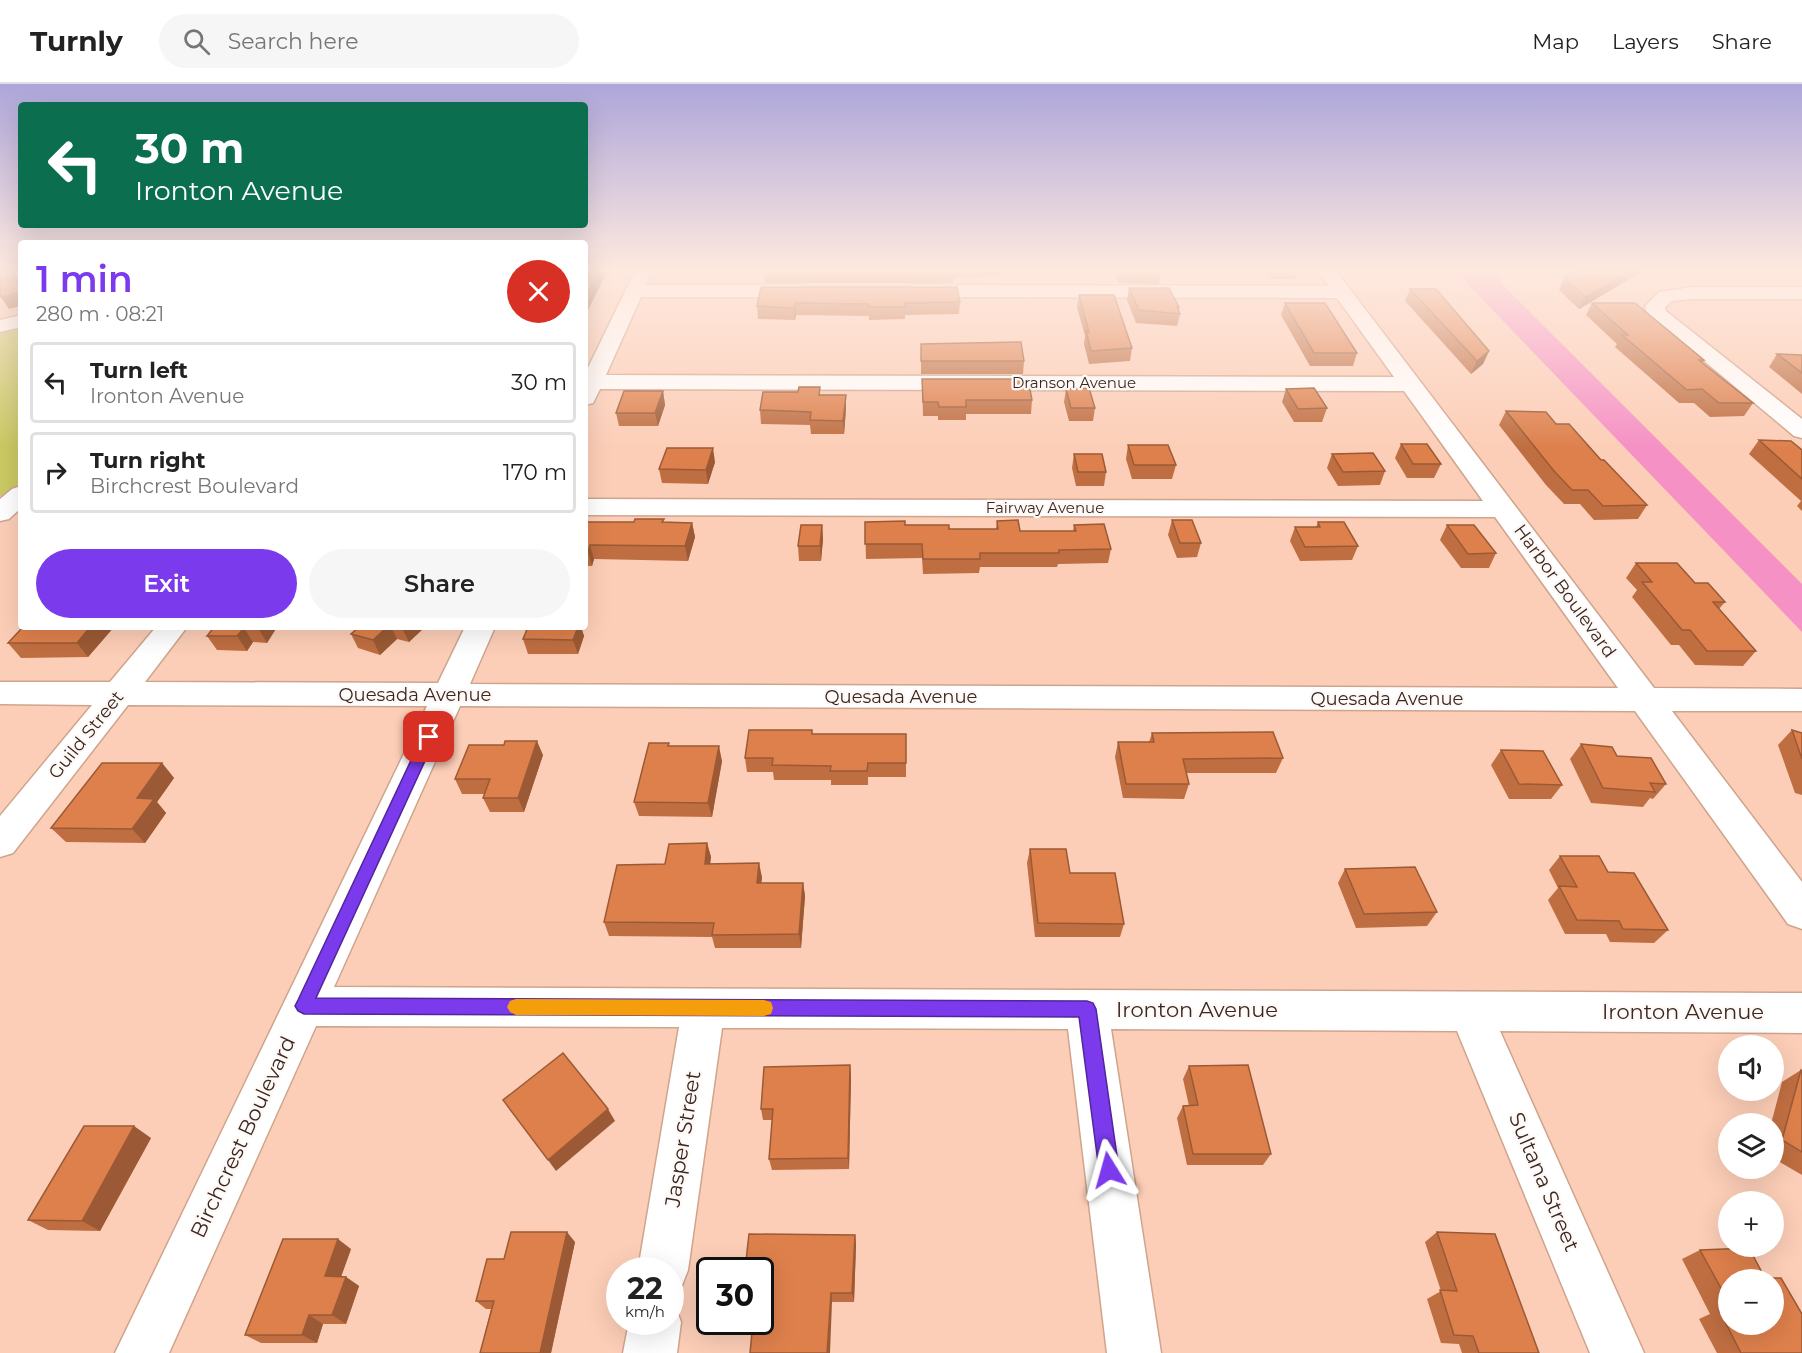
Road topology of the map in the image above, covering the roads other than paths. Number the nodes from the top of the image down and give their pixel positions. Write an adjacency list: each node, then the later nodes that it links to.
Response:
1 (616, 330): 5 (street)
2 (1371, 330): 4 (street, Harbor Boulevard)
3 (1678, 330): 6 (street)
4 (1411, 384): 5 (street, Dranson Avenue); 8 (street, Harbor Boulevard)
5 (589, 390)
6 (1802, 431)
7 (588, 507): 8 (street, Fairway Avenue)
8 (1504, 510): 14 (street, Harbor Boulevard)
9 (170, 630): 12 (street, Guild Street)
10 (479, 630): 13 (street, Birchcrest Boulevard)
11 (0, 693): 12 (street, Quesada Avenue)
12 (118, 694): 13 (street, Quesada Avenue); 16 (street, Guild Street)
13 (448, 696): 14 (street, Quesada Avenue); 18 (street, Birchcrest Boulevard)
14 (1645, 700): 15 (street, Quesada Avenue); 17 (street, Harbor Boulevard)
15 (1802, 700)
16 (0, 842)
17 (1802, 912)
18 (304, 1006): 19 (street, Ironton Avenue); 25 (street, Birchcrest Boulevard)
19 (704, 1008): 20 (street, Ironton Avenue); 23 (street, Jasper Street)
20 (1087, 1009): 21 (street, Ironton Avenue); 27 (street)
21 (1470, 1011): 22 (street, Ironton Avenue); 28 (street, Sultana Street)
22 (1802, 1012)
23 (665, 1257)
24 (653, 1335): 26 (street)
25 (142, 1353)
26 (650, 1353)
27 (1134, 1353)
28 (1617, 1353)

